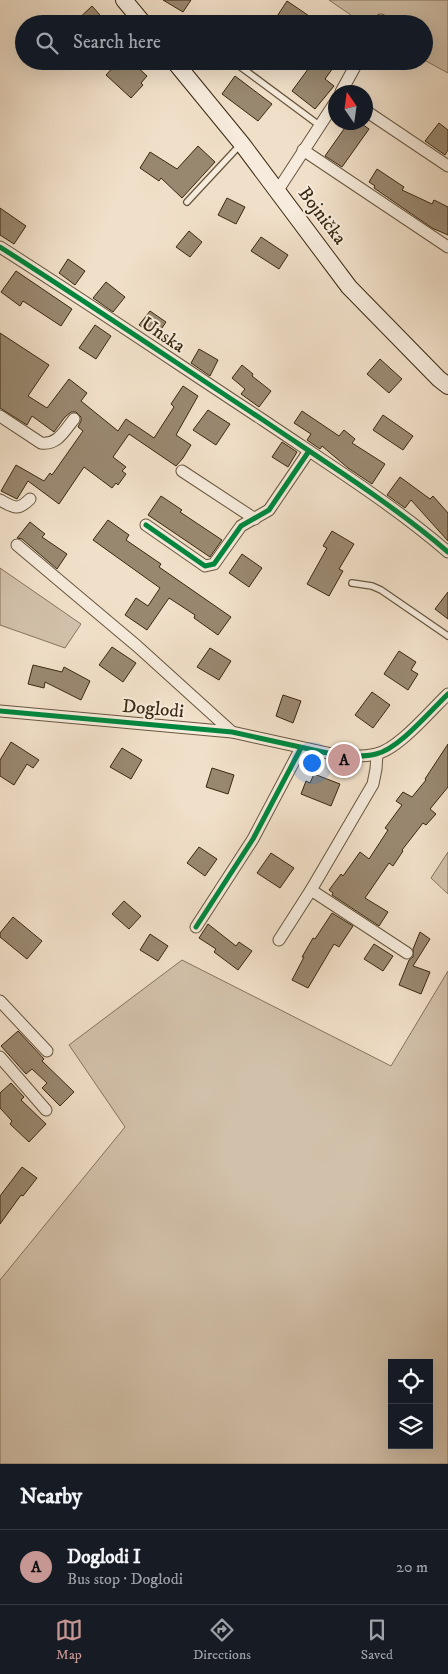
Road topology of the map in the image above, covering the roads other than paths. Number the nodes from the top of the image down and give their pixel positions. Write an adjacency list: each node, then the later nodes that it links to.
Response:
1 (124, 0): 2 (main road)
2 (136, 15)
3 (181, 70): 10 (main road, Bojnička)
4 (245, 70): 9 (lane)
5 (353, 70): 6 (street)
6 (345, 85)
7 (328, 112): 9 (street)
8 (373, 116): 12 (street)
9 (319, 125): 11 (street)
10 (242, 144): 13 (main road, Bojnička); 14 (lane)
11 (304, 150): 13 (street); 16 (street)
12 (448, 166)
13 (278, 190): 17 (main road, Bojnička)
14 (187, 202)
15 (0, 247): 20 (street, Unska)
16 (448, 247)
17 (448, 386)
18 (0, 416): 19 (street)
19 (74, 419)
20 (309, 451): 24 (street); 27 (street, Unska)
21 (182, 471): 24 (street)
22 (30, 499): 23 (street)
23 (0, 500)
24 (255, 519): 25 (street)
25 (146, 525)
26 (17, 545): 32 (street, Doglodi)
27 (448, 552)
28 (352, 583): 29 (lane)
29 (448, 636)
30 (448, 694): 34 (street, Doglodi)
31 (0, 711): 32 (street, Doglodi)
32 (232, 732): 33 (street, Doglodi)
33 (302, 748): 34 (street, Doglodi); 36 (street)
34 (377, 754): 35 (street)
35 (311, 890): 37 (street); 38 (street)
36 (196, 927)
37 (279, 940)
38 (407, 953)
39 (0, 1001): 40 (street)
40 (47, 1051)
41 (0, 1057): 42 (street)
42 (46, 1110)

